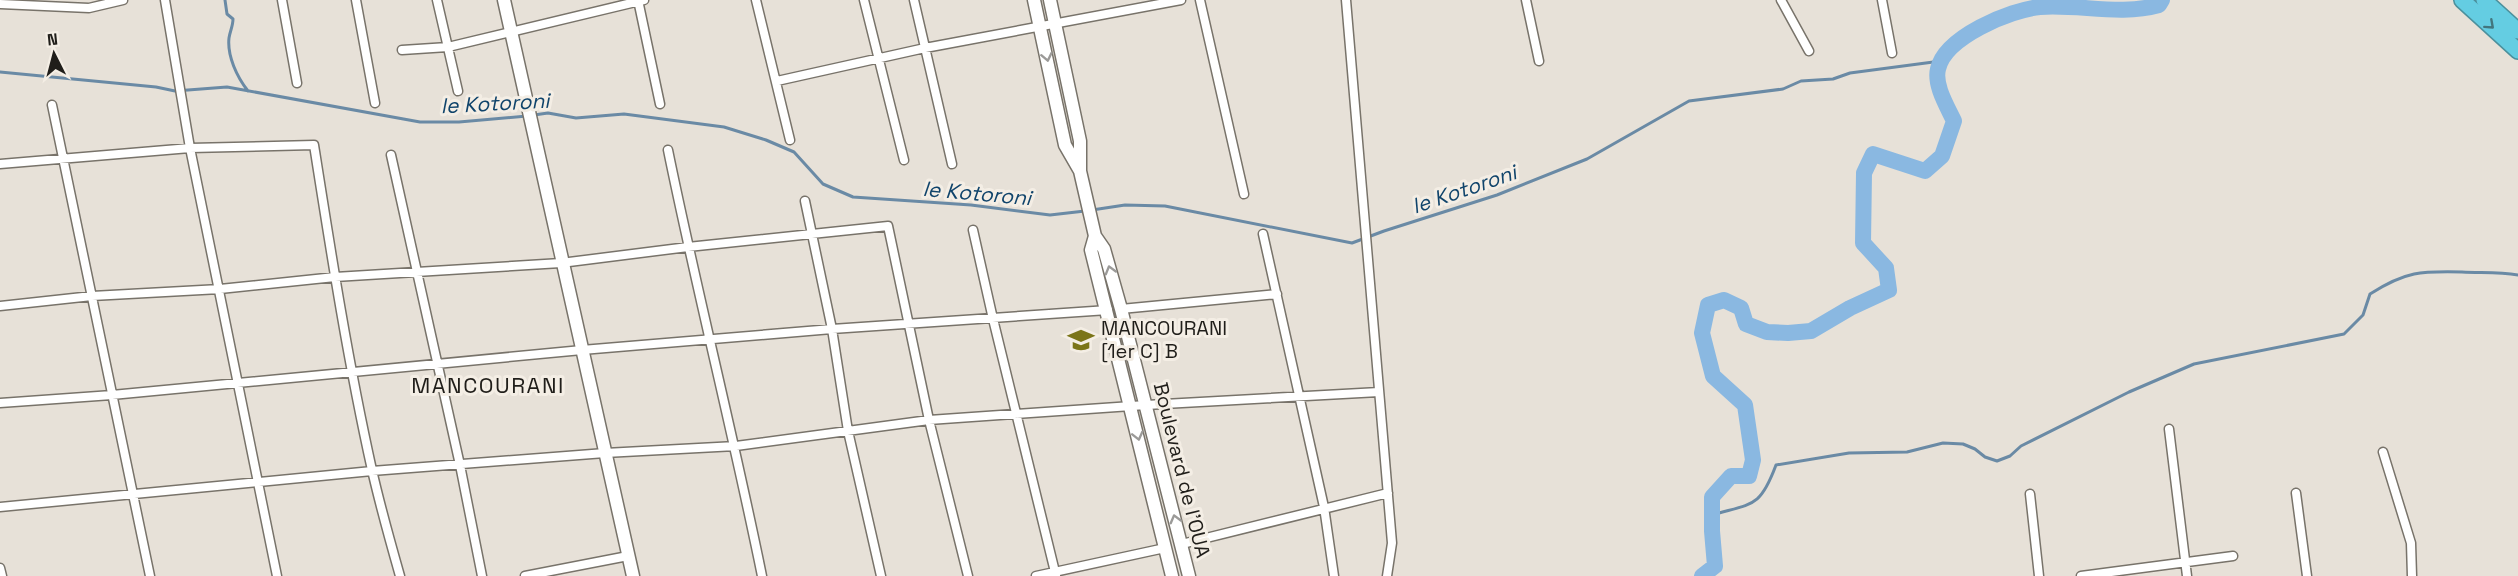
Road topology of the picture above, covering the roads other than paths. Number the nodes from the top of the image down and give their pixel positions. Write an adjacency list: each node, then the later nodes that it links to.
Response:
1 (123, 0): 22 (street)
2 (165, 0): 42 (street)
3 (282, 0): 36 (street)
4 (356, 0): 38 (street)
5 (437, 0): 27 (street)
6 (504, 0): 26 (main road)
7 (640, 0): 26 (street); 39 (street)
8 (756, 0): 35 (street)
9 (864, 0): 33 (street)
10 (914, 0): 28 (street)
11 (1034, 0): 24 (main road)
12 (1050, 0): 23 (main road)
13 (1182, 0): 23 (street)
14 (1200, 0): 50 (street)
15 (1346, 0): 74 (street)
16 (1526, 0): 34 (street)
17 (1781, 0): 30 (street)
18 (1882, 0): 32 (street)
19 (2462, 0): 31 (highway, one-way to 31)
20 (2484, 0): 25 (highway)
21 (0, 4): 22 (street)
22 (88, 4)
23 (1055, 23): 24 (street); 49 (main road)
24 (1040, 26): 28 (street); 49 (main road, one-way to 49)
25 (2518, 31)
26 (511, 32): 27 (street); 57 (main road)
27 (448, 47): 29 (street); 37 (street)
28 (925, 48): 33 (street); 48 (street)
29 (402, 50)
30 (1809, 51)
31 (2518, 51)
32 (1892, 53)
33 (877, 58): 35 (street); 46 (street)
34 (1539, 61)
35 (777, 81): 41 (street)
36 (297, 83)
37 (458, 91)
38 (375, 103)
39 (660, 104)
40 (52, 105): 45 (street)
41 (790, 140)
42 (190, 148): 45 (street); 59 (street); 60 (street)
43 (668, 150): 56 (street)
44 (391, 155): 58 (street)
45 (63, 158): 47 (street); 62 (street)
46 (904, 160)
47 (0, 164)
48 (952, 164)
49 (1080, 171): 55 (main road)
50 (1244, 194)
51 (805, 201): 53 (street)
52 (973, 230): 66 (street)
53 (812, 234): 56 (street); 67 (street); 68 (street)
54 (1263, 234): 61 (street)
55 (1095, 236): 64 (main road, Boulevard de l'OUA, one-way to 55); 65 (main road)
56 (688, 247): 57 (street); 69 (street)
57 (561, 263): 58 (street); 70 (main road)
58 (416, 272): 59 (street); 71 (street)
59 (335, 277): 60 (street); 72 (street)
60 (220, 289): 62 (street); 73 (street)
61 (1277, 294): 64 (street); 76 (street)
62 (92, 296): 63 (street); 75 (street)
63 (0, 306)
64 (1121, 309): 78 (main road, Boulevard de l'OUA)
65 (1108, 310): 66 (street); 79 (main road)
66 (993, 319): 67 (street); 80 (street)
67 (909, 324): 68 (street); 81 (street)
68 (832, 329): 69 (street); 83 (street)
69 (708, 340): 70 (street); 84 (street)
70 (582, 350): 71 (street); 86 (main road)
71 (436, 365): 72 (street); 87 (street)
72 (352, 372): 73 (street); 88 (street)
73 (239, 383): 75 (street); 89 (street)
74 (1379, 392): 76 (street); 90 (street)
75 (112, 395): 77 (street); 93 (street)
76 (1300, 396): 78 (street); 95 (street)
77 (0, 403)
78 (1146, 405): 79 (street); 96 (main road, Boulevard de l'OUA, one-way to 78)
79 (1131, 407): 80 (street); 97 (main road, one-way to 97)
80 (1016, 414): 81 (street); 102 (street)
81 (929, 420): 83 (street); 112 (street)
82 (2169, 429): 100 (street)
83 (848, 431): 84 (street); 111 (street)
84 (736, 446): 86 (street); 110 (street)
85 (2383, 452): 122 (street)
86 (605, 453): 87 (street); 98 (main road)
87 (460, 465): 88 (street); 107 (street)
88 (372, 471): 89 (street); 106 (street)
89 (259, 482): 93 (street); 105 (street)
90 (1388, 493): 95 (street); 117 (street)
91 (2296, 493): 121 (street)
92 (2030, 494): 118 (street)
93 (132, 495): 94 (street); 104 (street)
94 (0, 507)
95 (1324, 507): 96 (street); 116 (street)
96 (1182, 544): 115 (main road, Boulevard de l'OUA)
97 (1165, 548): 102 (street); 114 (main road)
98 (628, 556): 108 (street); 109 (main road)
99 (2233, 556): 100 (street)
100 (2186, 562): 119 (street); 120 (street)
101 (0, 568): 103 (street)
102 (1055, 574): 113 (street)
103 (2, 576)
104 (150, 576)
105 (277, 576)
106 (399, 576)
107 (482, 576)
108 (525, 576)
109 (633, 576)
110 (762, 576)
111 (880, 576)
112 (968, 576)
113 (1036, 576)
114 (1172, 576)
115 (1189, 576)
116 (1334, 576)
117 (1387, 576)
118 (2039, 576)
119 (2081, 576)
120 (2187, 576)
121 (2307, 576)
122 (2412, 576)

